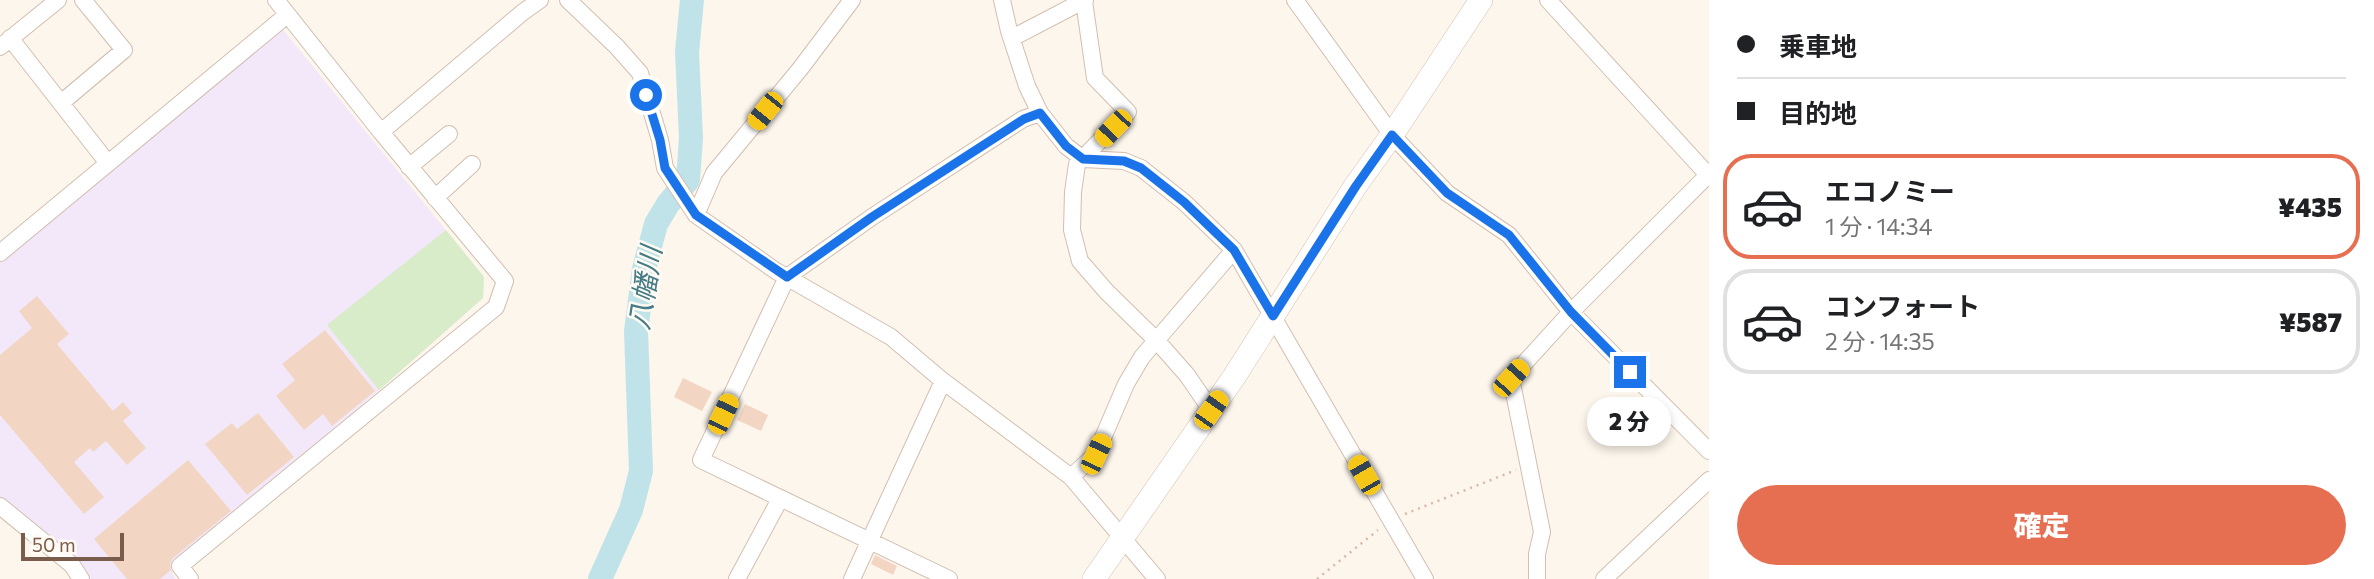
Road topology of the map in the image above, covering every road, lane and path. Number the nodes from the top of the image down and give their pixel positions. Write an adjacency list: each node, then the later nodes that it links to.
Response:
1 (58, 0): 14 (street)
2 (83, 0): 15 (street)
3 (276, 0): 12 (street)
4 (540, 0): 17 (street)
5 (568, 0): 26 (street)
6 (852, 0): 26 (street)
7 (1002, 0): 13 (street)
8 (1085, 0): 13 (street); 20 (street)
9 (1295, 0): 19 (street)
10 (1481, 0): 19 (street)
11 (1548, 0): 24 (street)
12 (287, 15): 17 (street); 21 (street)
13 (1012, 38): 16 (street)
14 (5, 42): 15 (street)
15 (61, 103): 21 (street)
16 (1040, 113): 20 (street); 29 (street)
17 (381, 132): 23 (street)
18 (449, 134): 23 (street)
19 (1392, 135): 30 (street); 31 (street)
20 (1083, 159): 27 (street); 32 (street)
21 (107, 162): 28 (street)
22 (472, 164): 25 (street)
23 (409, 167): 25 (street)
24 (1709, 175): 30 (street)
25 (435, 198): 45 (street)
26 (696, 215): 29 (street)
27 (1234, 250): 31 (street); 32 (street)
28 (0, 253)
29 (787, 277): 33 (street); 39 (street)
30 (1571, 312): 35 (street); 36 (street)
31 (1273, 316): 34 (street); 41 (street)
32 (1157, 341): 34 (street); 37 (street)
33 (943, 381): 37 (street); 43 (street)
34 (1211, 410): 42 (street)
35 (1709, 451)
36 (1528, 465): 41 (path); 53 (street)
37 (1071, 477): 42 (street)
38 (1709, 480): 54 (street)
39 (780, 499): 43 (street); 46 (street)
40 (0, 506): 44 (street)
41 (1390, 520): 51 (path); 52 (street)
42 (1123, 538): 49 (street); 50 (street)
43 (871, 540): 47 (street); 48 (street)
44 (81, 579)
45 (190, 579)
46 (737, 579)
47 (852, 579)
48 (949, 579)
49 (1094, 579)
50 (1157, 579)
51 (1317, 579)
52 (1425, 579)
53 (1537, 579)
54 (1604, 579)

